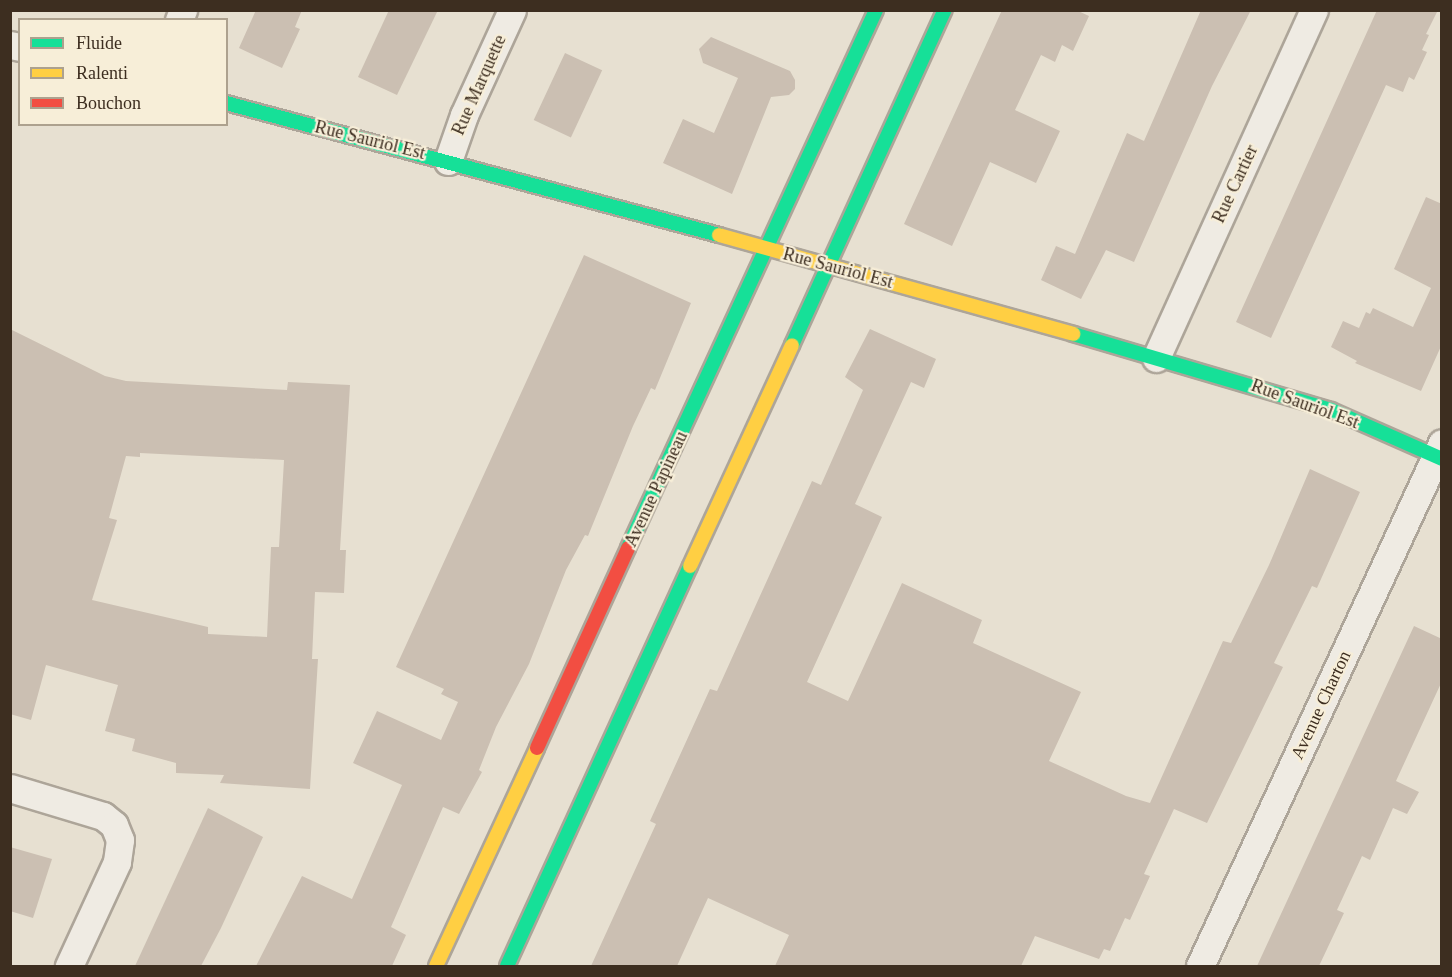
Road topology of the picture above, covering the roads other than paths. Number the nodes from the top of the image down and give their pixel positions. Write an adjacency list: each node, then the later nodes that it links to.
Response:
1 (512, 10): 6 (street, Rue Marquette)
2 (876, 10): 7 (main road, Avenue Papineau)
3 (945, 10): 8 (main road)
4 (1314, 10): 9 (street, Rue Cartier)
5 (228, 105): 6 (main road, Rue Sauriol Est)
6 (448, 161): 7 (main road, Rue Sauriol Est)
7 (766, 249): 8 (main road, Rue Sauriol Est); 13 (main road, Avenue Papineau)
8 (827, 266): 9 (main road, Rue Sauriol Est); 14 (main road)
9 (1156, 358): 10 (main road, Rue Sauriol Est)
10 (1439, 453): 15 (street, Avenue Charton)
11 (10, 788): 12 (street)
12 (69, 966)
13 (436, 966)
14 (507, 966)
15 (1200, 966)

